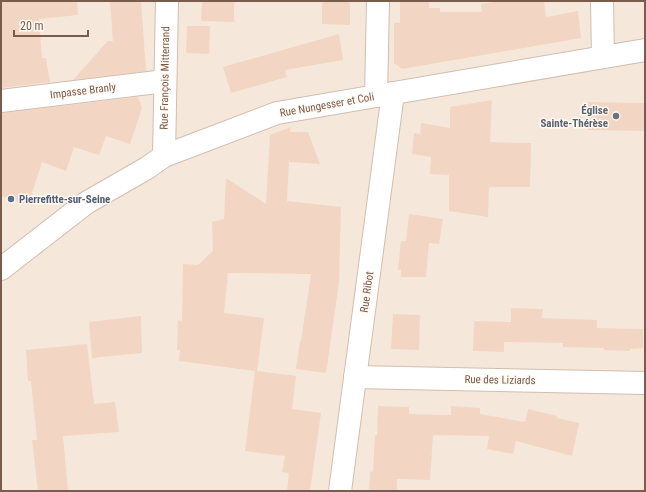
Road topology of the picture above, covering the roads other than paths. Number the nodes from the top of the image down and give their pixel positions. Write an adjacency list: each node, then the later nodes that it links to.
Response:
1 (167, 1): 6 (street, Rue François Mitterrand)
2 (378, 1): 7 (street, Rue Ribot)
3 (602, 1): 5 (street)
4 (645, 50): 5 (street, Rue Nungesser et Coli)
5 (603, 57): 7 (street, Rue Nungesser et Coli)
6 (165, 81): 8 (street, Impasse Branly); 9 (street, Rue François Mitterrand)
7 (385, 95): 9 (street, Rue Nungesser et Coli); 11 (street, Rue Ribot)
8 (1, 101)
9 (164, 156): 10 (street, Rue Nungesser et Coli)
10 (1, 269)
11 (355, 377): 12 (street, Rue des Liziards); 13 (street, Rue Ribot)
12 (645, 383)
13 (340, 491)

